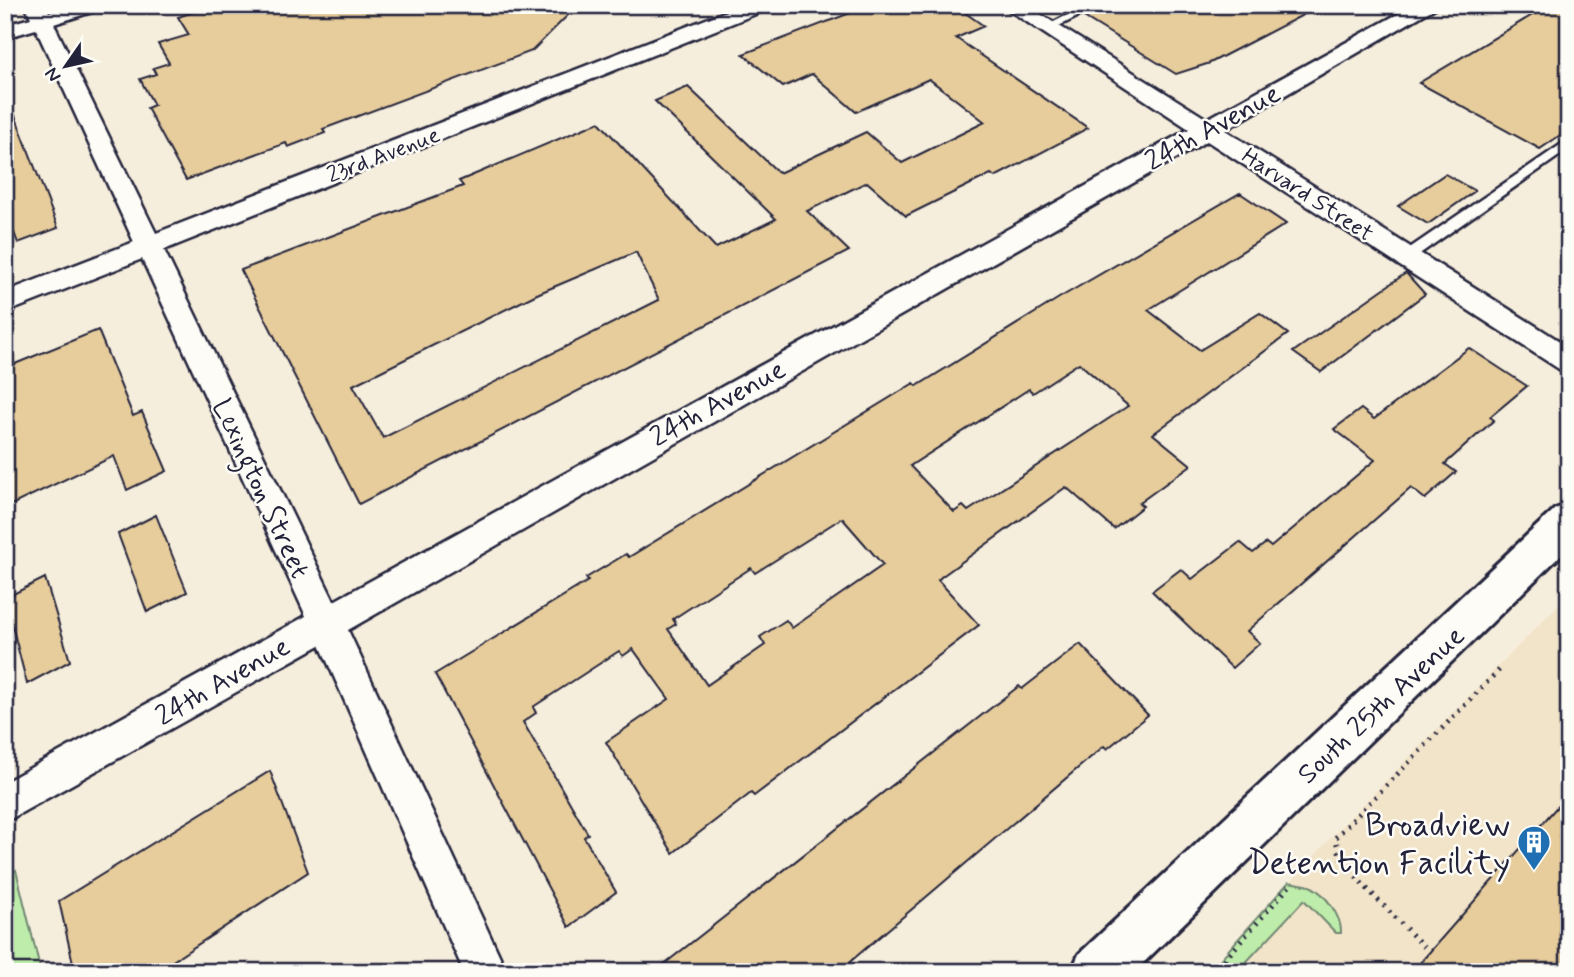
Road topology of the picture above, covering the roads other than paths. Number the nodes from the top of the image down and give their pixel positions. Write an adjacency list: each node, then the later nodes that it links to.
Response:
1 (94, 5): 6 (street)
2 (761, 5): 11 (street, 23rd Avenue)
3 (1011, 5): 7 (street, Harvard Street)
4 (1096, 5): 7 (lane)
5 (1430, 5): 9 (street, 24th Avenue)
6 (39, 13): 8 (street); 11 (street, Lexington Street)
7 (1047, 28): 9 (street, Harvard Street)
8 (5, 32)
9 (1206, 129): 12 (street, Harvard Street); 16 (street, 24th Avenue)
10 (1569, 144): 12 (lane)
11 (147, 246): 13 (street, 23rd Avenue); 16 (street, Lexington Street)
12 (1406, 257): 14 (street, Harvard Street)
13 (5, 303)
14 (1569, 361)
15 (1569, 521): 19 (main road, South 25th Avenue)
16 (326, 621): 17 (street, 24th Avenue); 18 (street, Lexington Street)
17 (5, 803)
18 (486, 972)
19 (1097, 972)

